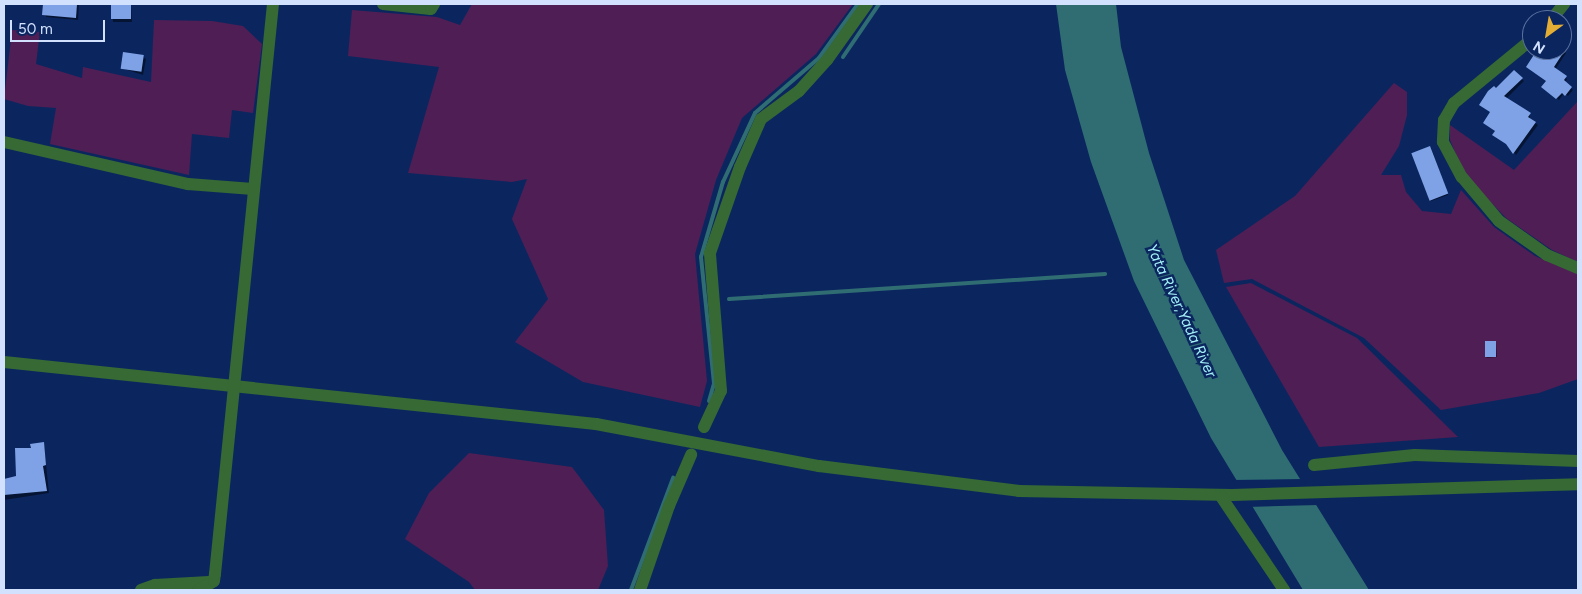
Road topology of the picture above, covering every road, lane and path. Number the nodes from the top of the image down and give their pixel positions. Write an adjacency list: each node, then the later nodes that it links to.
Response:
1 (273, 4): 7 (street)
2 (383, 4): 3 (street)
3 (434, 4)
4 (867, 4): 11 (street)
5 (1522, 47): 8 (street)
6 (4, 142): 7 (street)
7 (253, 189): 10 (street)
8 (1578, 268)
9 (4, 362): 10 (street)
10 (233, 386): 16 (street); 17 (street)
11 (704, 427)
12 (691, 455): 20 (street)
13 (1578, 461): 14 (street)
14 (1314, 465)
15 (1578, 484): 16 (street)
16 (1226, 495): 21 (street)
17 (214, 581): 18 (street); 19 (street)
18 (141, 590)
19 (199, 590)
20 (640, 590)
21 (1284, 590)

